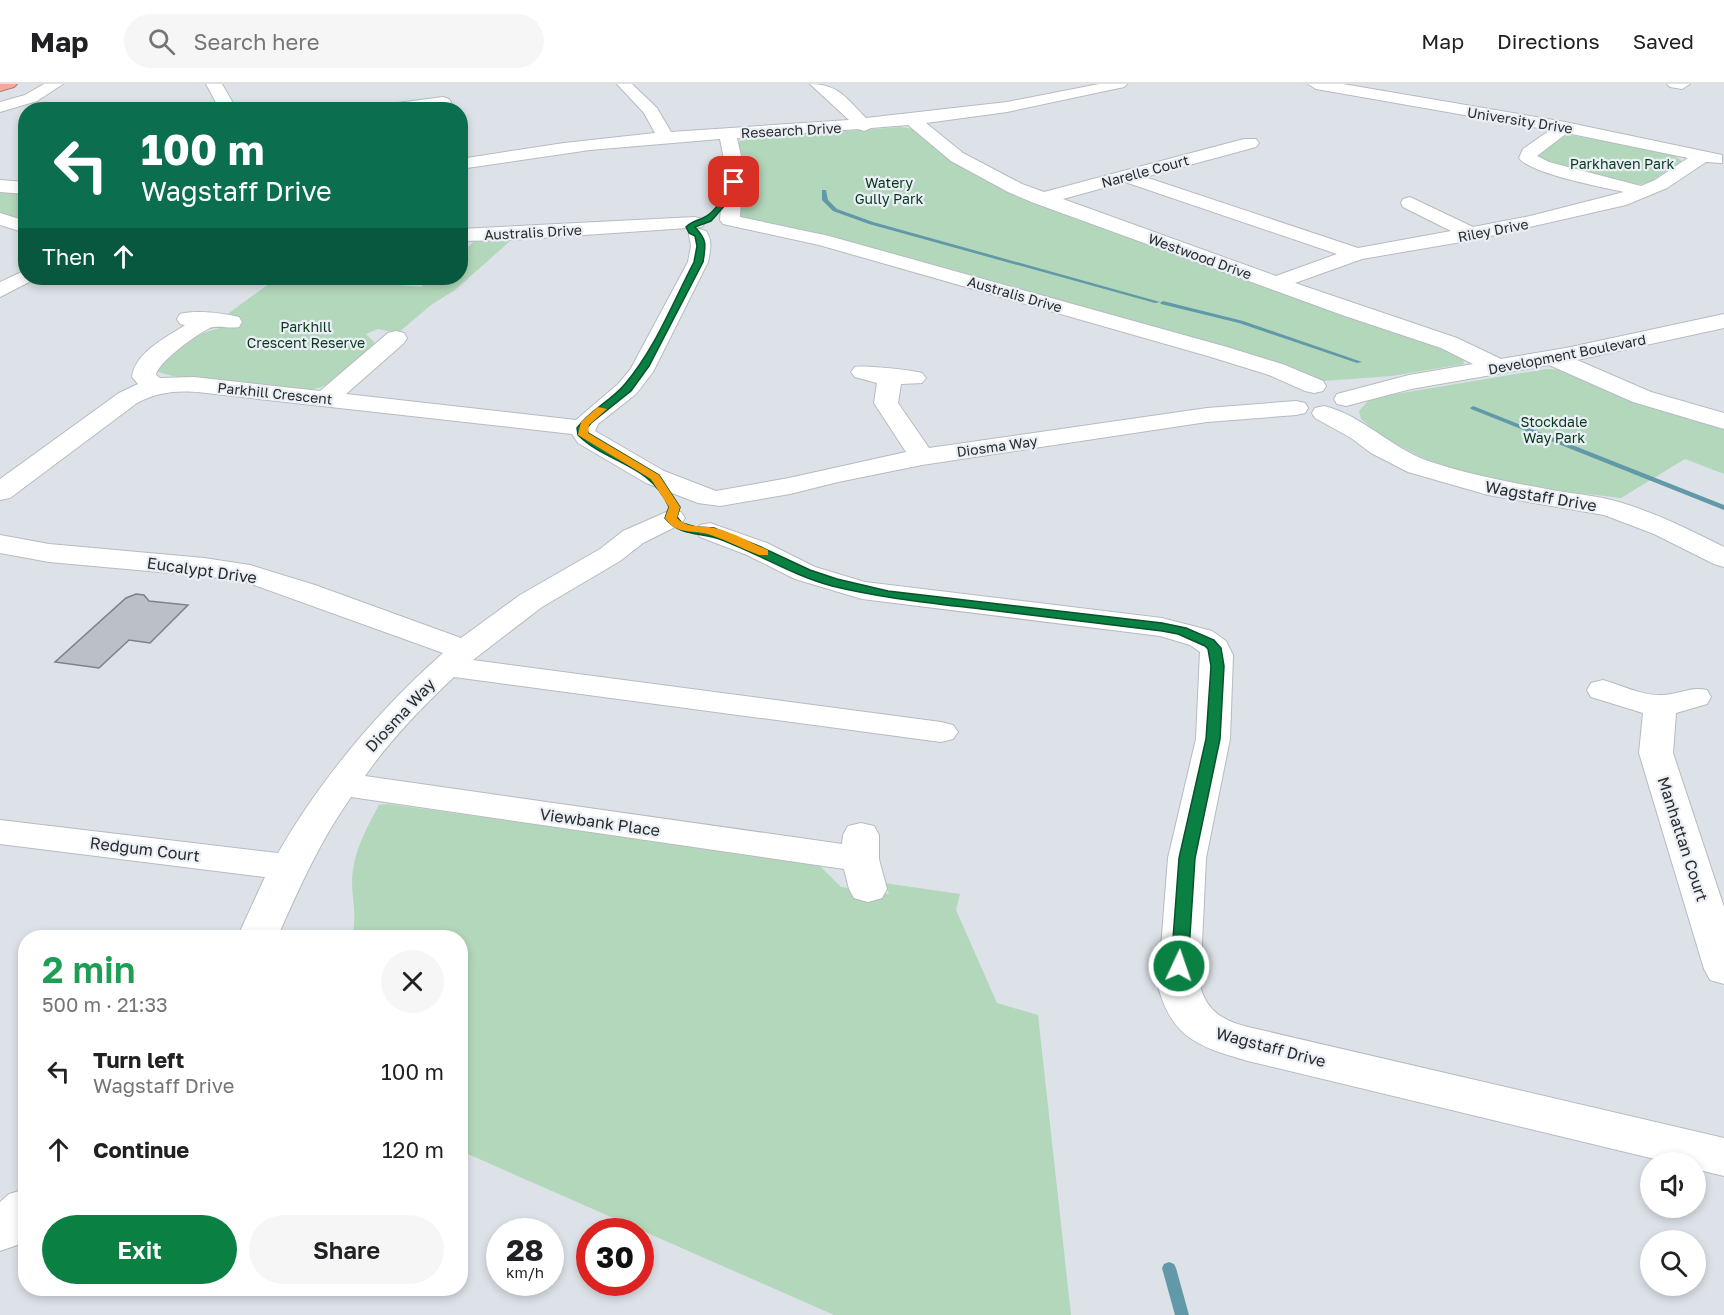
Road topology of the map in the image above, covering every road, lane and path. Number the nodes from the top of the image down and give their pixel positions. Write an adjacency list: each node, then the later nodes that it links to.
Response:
1 (9, 84): 10 (highway)
2 (55, 84): 11 (street)
3 (214, 84): 15 (street)
4 (818, 84): 19 (street)
5 (1119, 84): 13 (street, Research Drive)
6 (1316, 84): 20 (street, University Drive)
7 (1675, 84): 8 (street)
8 (1682, 84)
9 (624, 85): 22 (street)
10 (0, 86): 11 (street)
11 (38, 87): 14 (street)
12 (1022, 88): 13 (street)
13 (1047, 101): 18 (street, Research Drive)
14 (22, 102)
15 (223, 102)
16 (18, 103): 17 (street)
17 (0, 107)
18 (914, 121): 19 (street, Research Drive); 32 (street, Westwood Drive)
19 (864, 126): 21 (street, Research Drive)
20 (1565, 127): 24 (street, University Drive); 30 (street)
21 (727, 134): 22 (street, Research Drive); 31 (street)
22 (666, 138): 26 (street, Research Drive)
23 (1250, 143): 27 (street, Narelle Court)
24 (1704, 156): 25 (street, University Drive); 30 (street, Riley Drive)
25 (1724, 161)
26 (468, 163)
27 (1125, 176): 32 (street, Narelle Court); 40 (street)
28 (0, 186): 29 (street)
29 (18, 187)
30 (1644, 192): 38 (street, Riley Drive)
31 (730, 195): 36 (street); 37 (street)
32 (1041, 199): 43 (street, Westwood Drive)
33 (1410, 203): 38 (street)
34 (0, 219): 35 (street)
35 (18, 224)
36 (698, 227): 37 (street, Australis Drive); 39 (street, Australis Drive); 41 (street)
37 (730, 230): 41 (street); 49 (street, Australis Drive)
38 (1473, 234): 40 (street, Riley Drive)
39 (468, 235)
40 (1357, 254): 43 (street, Riley Drive)
41 (698, 262): 59 (street)
42 (18, 281): 44 (street)
43 (1275, 283): 50 (street, Westwood Drive)
44 (0, 291)
45 (1724, 321): 48 (street, Development Boulevard)
46 (231, 322): 53 (street)
47 (372, 332): 56 (street)
48 (1560, 356): 50 (street, Development Boulevard); 58 (street)
49 (1245, 361): 54 (street, Australis Drive); 55 (street, Australis Drive)
50 (1498, 367): 52 (street, Development Boulevard)
51 (863, 372): 60 (street)
52 (1409, 382): 54 (street, Development Boulevard); 57 (street, Development Boulevard)
53 (153, 386): 56 (street, Parkhill Crescent); 62 (street, Parkhill Crescent)
54 (1318, 386): 55 (street, Development Boulevard); 57 (street, Australis Drive)
55 (1288, 398): 57 (street); 60 (street, Diosma Way)
56 (327, 399): 59 (street, Parkhill Crescent)
57 (1338, 407): 67 (street, Wagstaff Drive)
58 (1724, 421)
59 (582, 428): 61 (street)
60 (922, 457): 63 (street, Diosma Way)
61 (655, 477): 63 (street); 64 (street)
62 (0, 492)
63 (726, 506): 64 (street); 64 (street); 66 (street, Wagstaff Drive)
64 (686, 521): 66 (street, Wagstaff Drive); 68 (street, Diosma Way)
65 (0, 544): 68 (street, Eucalypt Drive)
66 (757, 549): 79 (street, Wagstaff Drive)
67 (1724, 558)
68 (456, 658): 72 (street, Eucalypt Drive); 73 (street, Diosma Way)
69 (1603, 690): 71 (street)
70 (1695, 697): 71 (street)
71 (1660, 706): 78 (street, Manhattan Court)
72 (941, 732)
73 (341, 784): 75 (street, Viewbank Place); 76 (street, Diosma Way)
74 (0, 832): 76 (street, Redgum Court)
75 (863, 861)
76 (289, 867): 77 (street, Diosma Way)
77 (261, 930)
78 (1724, 969)
79 (1724, 1157)
80 (18, 1215): 81 (street)
81 (0, 1230)

